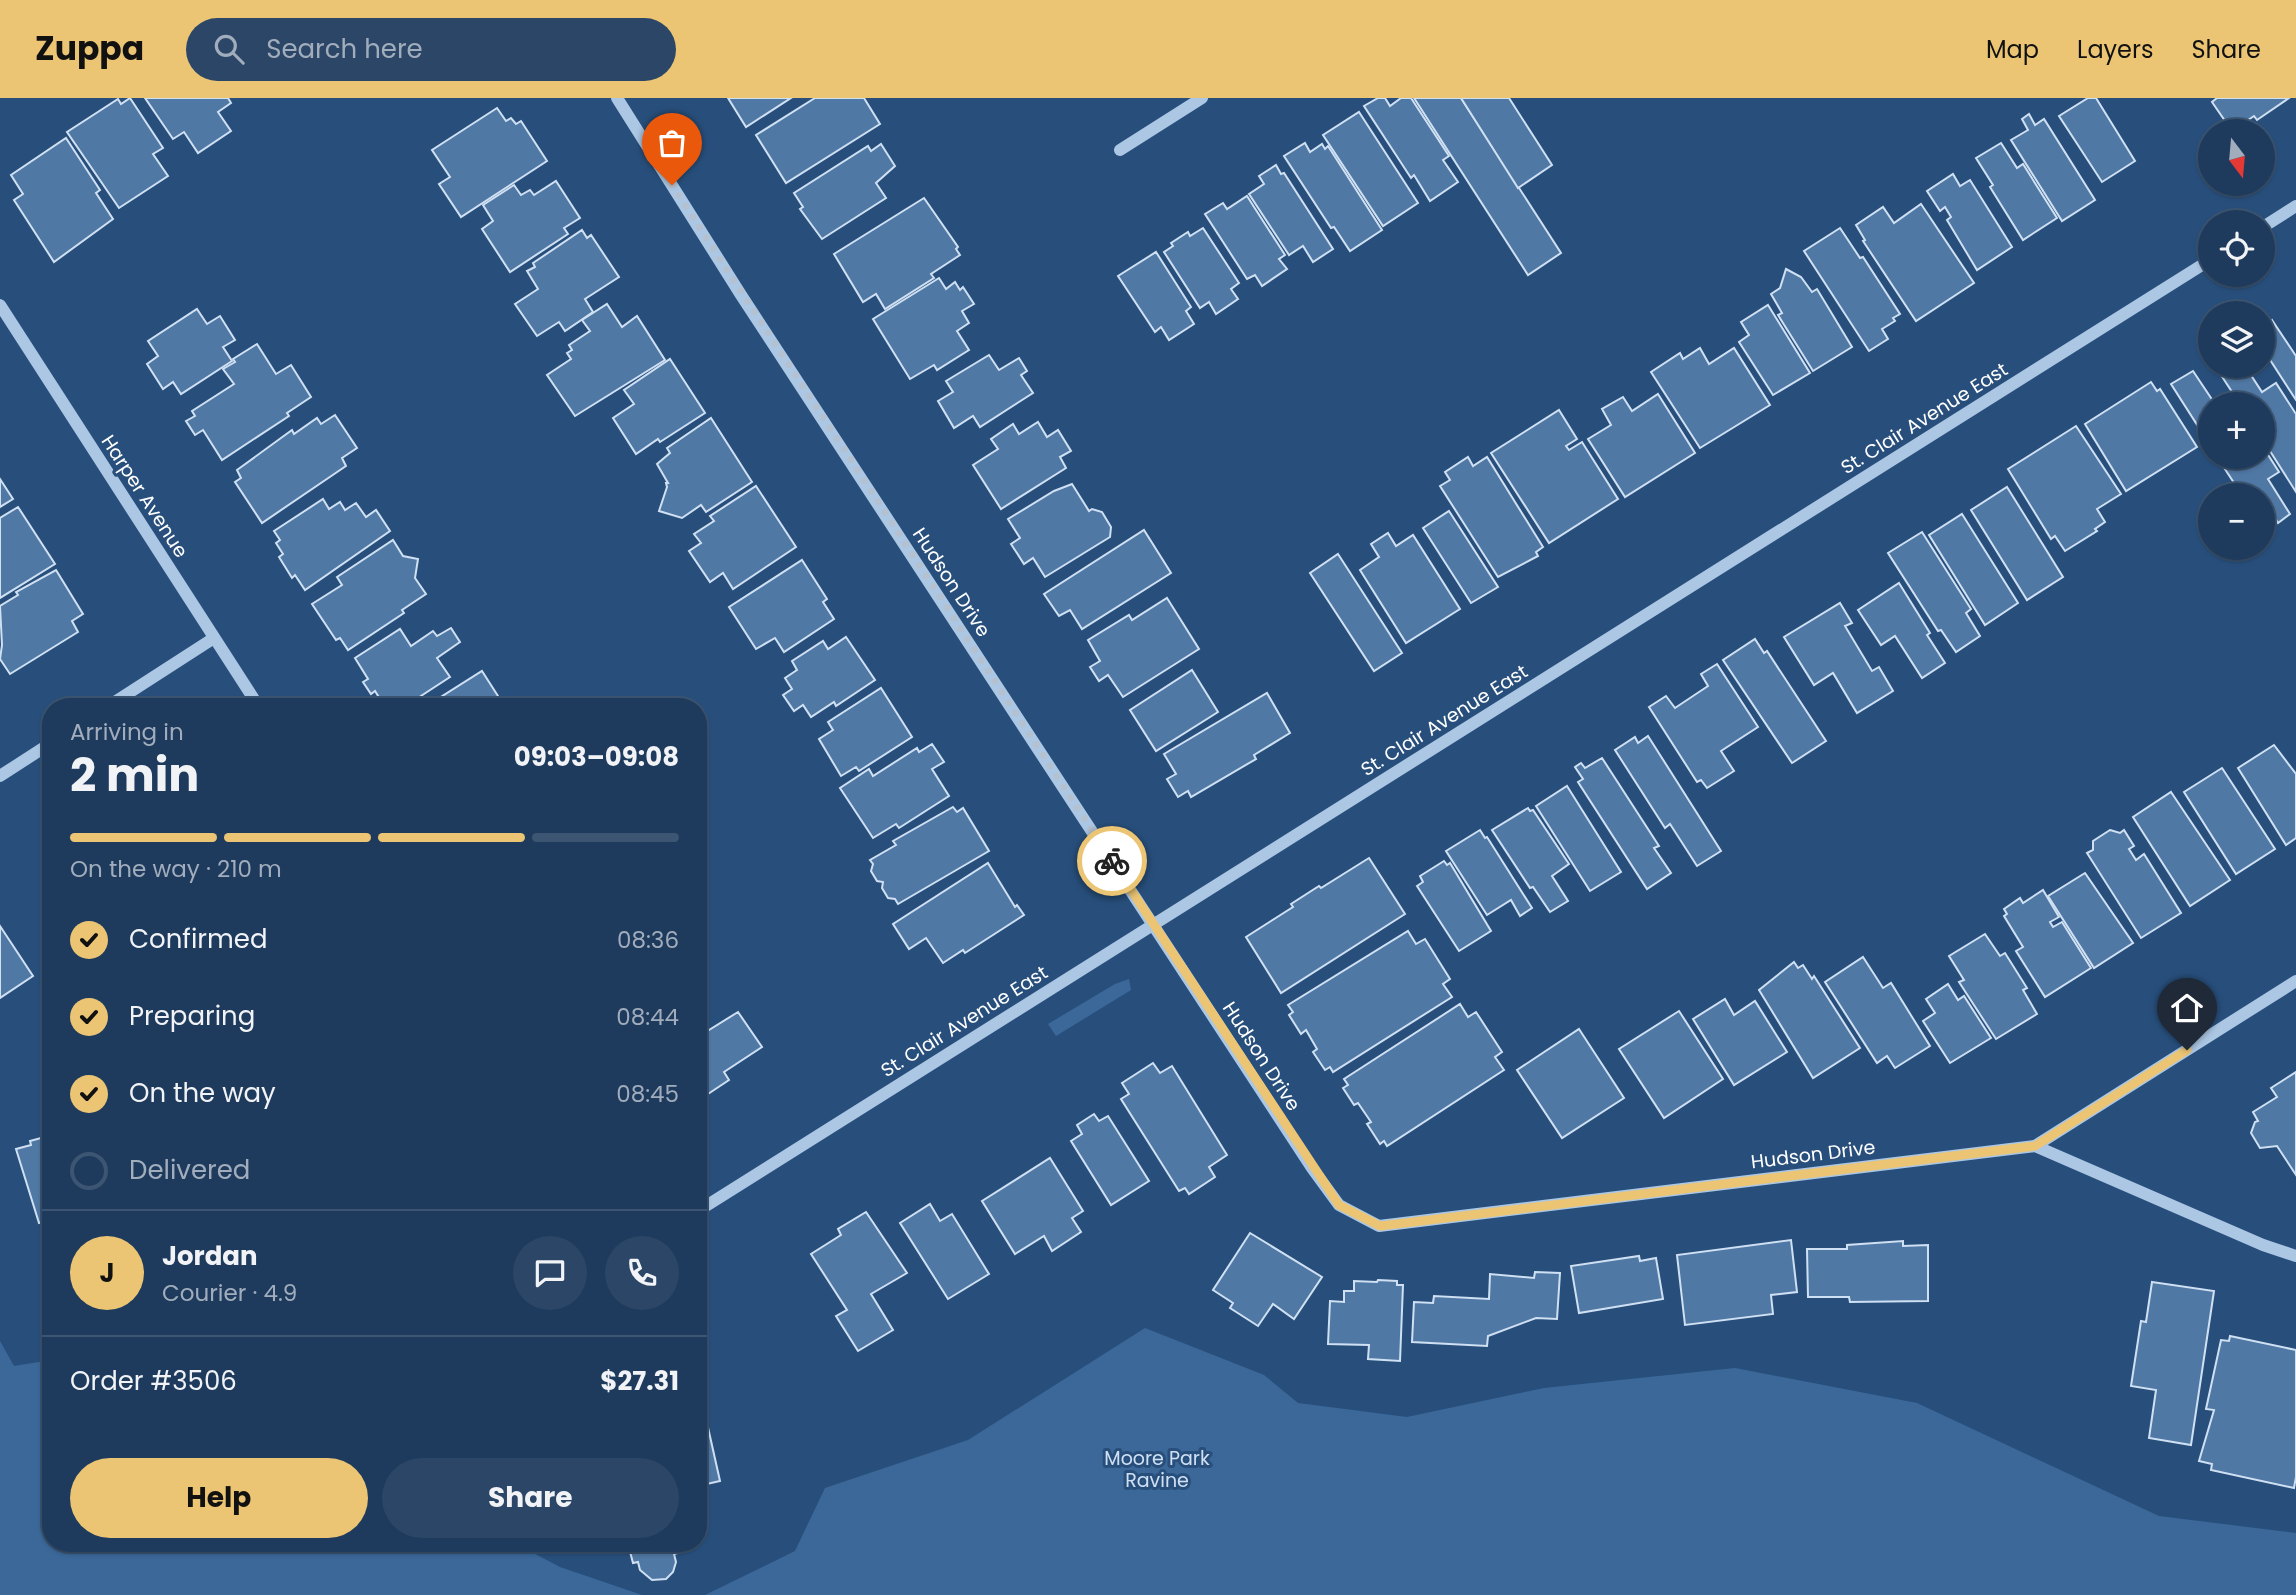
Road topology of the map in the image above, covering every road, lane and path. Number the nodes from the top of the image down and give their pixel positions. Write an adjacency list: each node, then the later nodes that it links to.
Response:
1 (617, 98): 13 (street, Hudson Drive)
2 (1202, 98): 3 (street)
3 (1120, 150)
4 (2296, 206): 5 (street)
5 (2275, 219)
6 (2198, 268): 13 (street, St. Clair Avenue East)
7 (0, 306): 8 (street, Harper Avenue)
8 (214, 638): 9 (street); 10 (street, Harper Avenue)
9 (121, 698)
10 (253, 698)
11 (42, 749): 12 (street)
12 (0, 776)
13 (1154, 925): 15 (street, Hudson Drive); 16 (street, St. Clair Avenue East)
14 (2296, 981): 15 (street)
15 (2035, 1146): 17 (street)
16 (707, 1205)
17 (2296, 1256)

